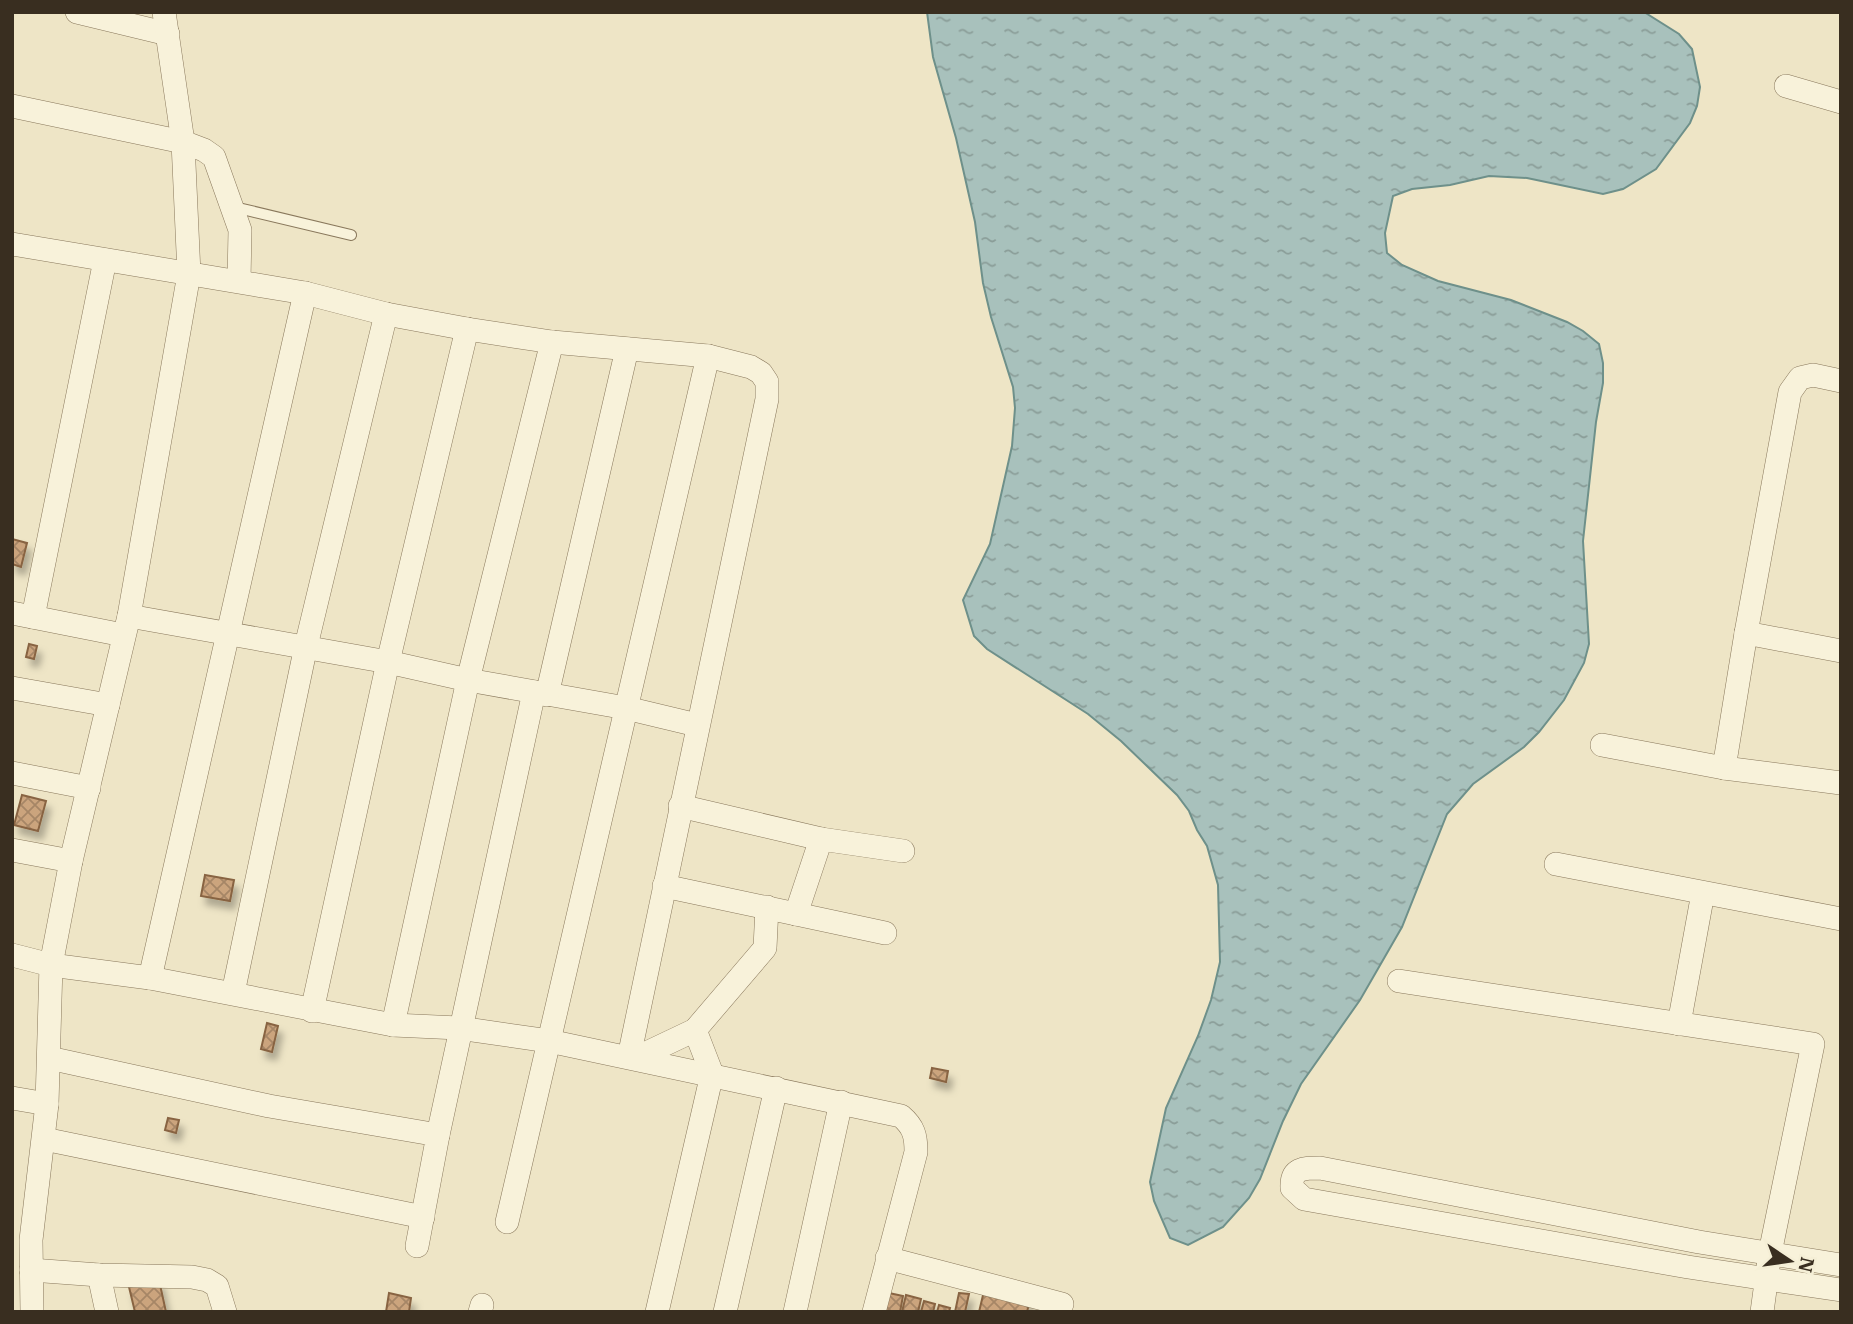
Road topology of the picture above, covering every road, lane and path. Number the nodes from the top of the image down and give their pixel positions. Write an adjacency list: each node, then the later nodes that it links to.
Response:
1 (77, 12): 2 (street)
2 (166, 23): 6 (street)
3 (1786, 86): 4 (street)
4 (1841, 102)
5 (12, 106): 6 (street)
6 (183, 142): 7 (street); 11 (street)
7 (231, 207): 8 (lane); 12 (street)
8 (351, 235)
9 (13, 249): 10 (street)
10 (105, 260): 11 (street); 20 (street)
11 (190, 274): 12 (street); 21 (street)
12 (239, 281): 13 (street)
13 (306, 293): 14 (street); 22 (street)
14 (386, 314): 15 (street); 24 (street)
15 (467, 330): 16 (street); 26 (street)
16 (552, 342): 17 (street); 27 (street)
17 (627, 349): 18 (street); 29 (street)
18 (708, 356): 31 (street); 32 (street)
19 (1841, 381): 23 (street)
20 (23, 615): 21 (street)
21 (126, 625): 22 (street); 30 (street)
22 (228, 634): 24 (street); 52 (street)
23 (1746, 634): 25 (street); 34 (street)
24 (306, 646): 26 (street); 54 (street)
25 (1841, 651)
26 (388, 662): 27 (street); 55 (street)
27 (468, 680): 29 (street); 57 (street)
28 (12, 688): 30 (street)
29 (541, 693): 31 (street); 58 (street)
30 (108, 705): 37 (street)
31 (626, 708): 32 (street); 60 (street)
32 (697, 725): 38 (street)
33 (1602, 745): 34 (street)
34 (1724, 768): 36 (street)
35 (12, 773): 37 (street)
36 (1841, 783)
37 (89, 788): 42 (street)
38 (681, 806): 39 (street); 44 (street)
39 (821, 839): 41 (street); 47 (street)
40 (12, 850): 42 (street)
41 (903, 851)
42 (71, 861): 51 (street)
43 (1556, 864): 45 (street)
44 (664, 886): 46 (street); 61 (street)
45 (1703, 893): 48 (street); 56 (street)
46 (766, 907): 47 (street); 59 (street)
47 (796, 914): 49 (street)
48 (1841, 919)
49 (885, 933)
50 (12, 955): 51 (street)
51 (51, 965): 52 (street); 62 (street)
52 (150, 978): 54 (street)
53 (1399, 981): 56 (street)
54 (233, 993): 55 (street)
55 (312, 1011): 57 (street)
56 (1679, 1024): 74 (street)
57 (393, 1025): 58 (street)
58 (459, 1028): 60 (street); 68 (street)
59 (695, 1030): 61 (street); 63 (street)
60 (549, 1041): 61 (street); 71 (street)
61 (633, 1057): 63 (street)
62 (49, 1058): 67 (street); 68 (street)
63 (712, 1074): 64 (street); 87 (street)
64 (776, 1088): 66 (street); 88 (street)
65 (12, 1098): 67 (street)
66 (841, 1102): 75 (street); 89 (street)
67 (47, 1104): 69 (street)
68 (438, 1135): 70 (street)
69 (44, 1139): 70 (street); 72 (street)
70 (422, 1217): 73 (street)
71 (507, 1222)
72 (21, 1238): 77 (street)
73 (417, 1245)
74 (1770, 1253): 76 (street); 79 (street); 79 (street)
75 (887, 1258): 81 (street); 90 (street)
76 (1841, 1265)
77 (31, 1270): 78 (street); 84 (street)
78 (99, 1275): 85 (street); 86 (street)
79 (1768, 1279): 80 (street); 91 (street)
80 (1841, 1290)
81 (1062, 1304)
82 (12, 1311): 83 (street)
83 (18, 1312)
84 (32, 1312)
85 (107, 1312)
86 (225, 1312)
87 (657, 1312)
88 (725, 1312)
89 (795, 1312)
90 (874, 1312)
91 (1762, 1312)

